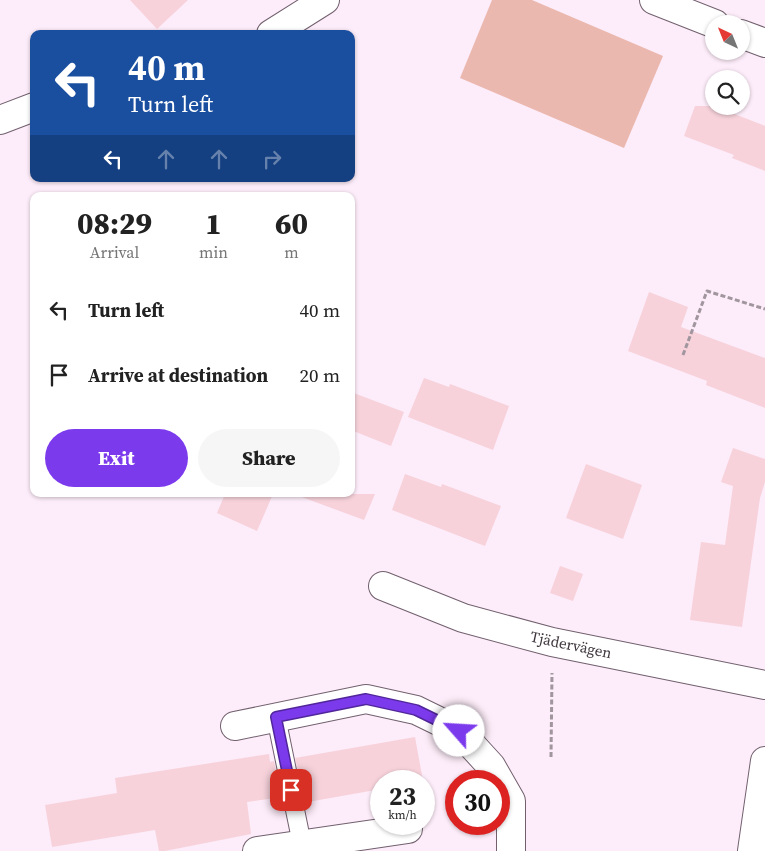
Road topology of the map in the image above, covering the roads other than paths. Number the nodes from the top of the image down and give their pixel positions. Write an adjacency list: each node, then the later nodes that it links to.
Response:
1 (325, 0): 4 (street)
2 (654, 0): 3 (street)
3 (705, 20)
4 (277, 30)
5 (750, 38): 6 (street)
6 (765, 44)
7 (30, 109): 8 (street)
8 (0, 120)
9 (383, 586): 10 (street, Tjädervägen)
10 (765, 685)
11 (276, 717): 12 (street); 15 (lane); 17 (street)
12 (235, 726)
13 (765, 761): 18 (street)
14 (370, 834): 15 (street)
15 (302, 844): 16 (street)
16 (257, 851)
17 (511, 851)
18 (752, 851)

